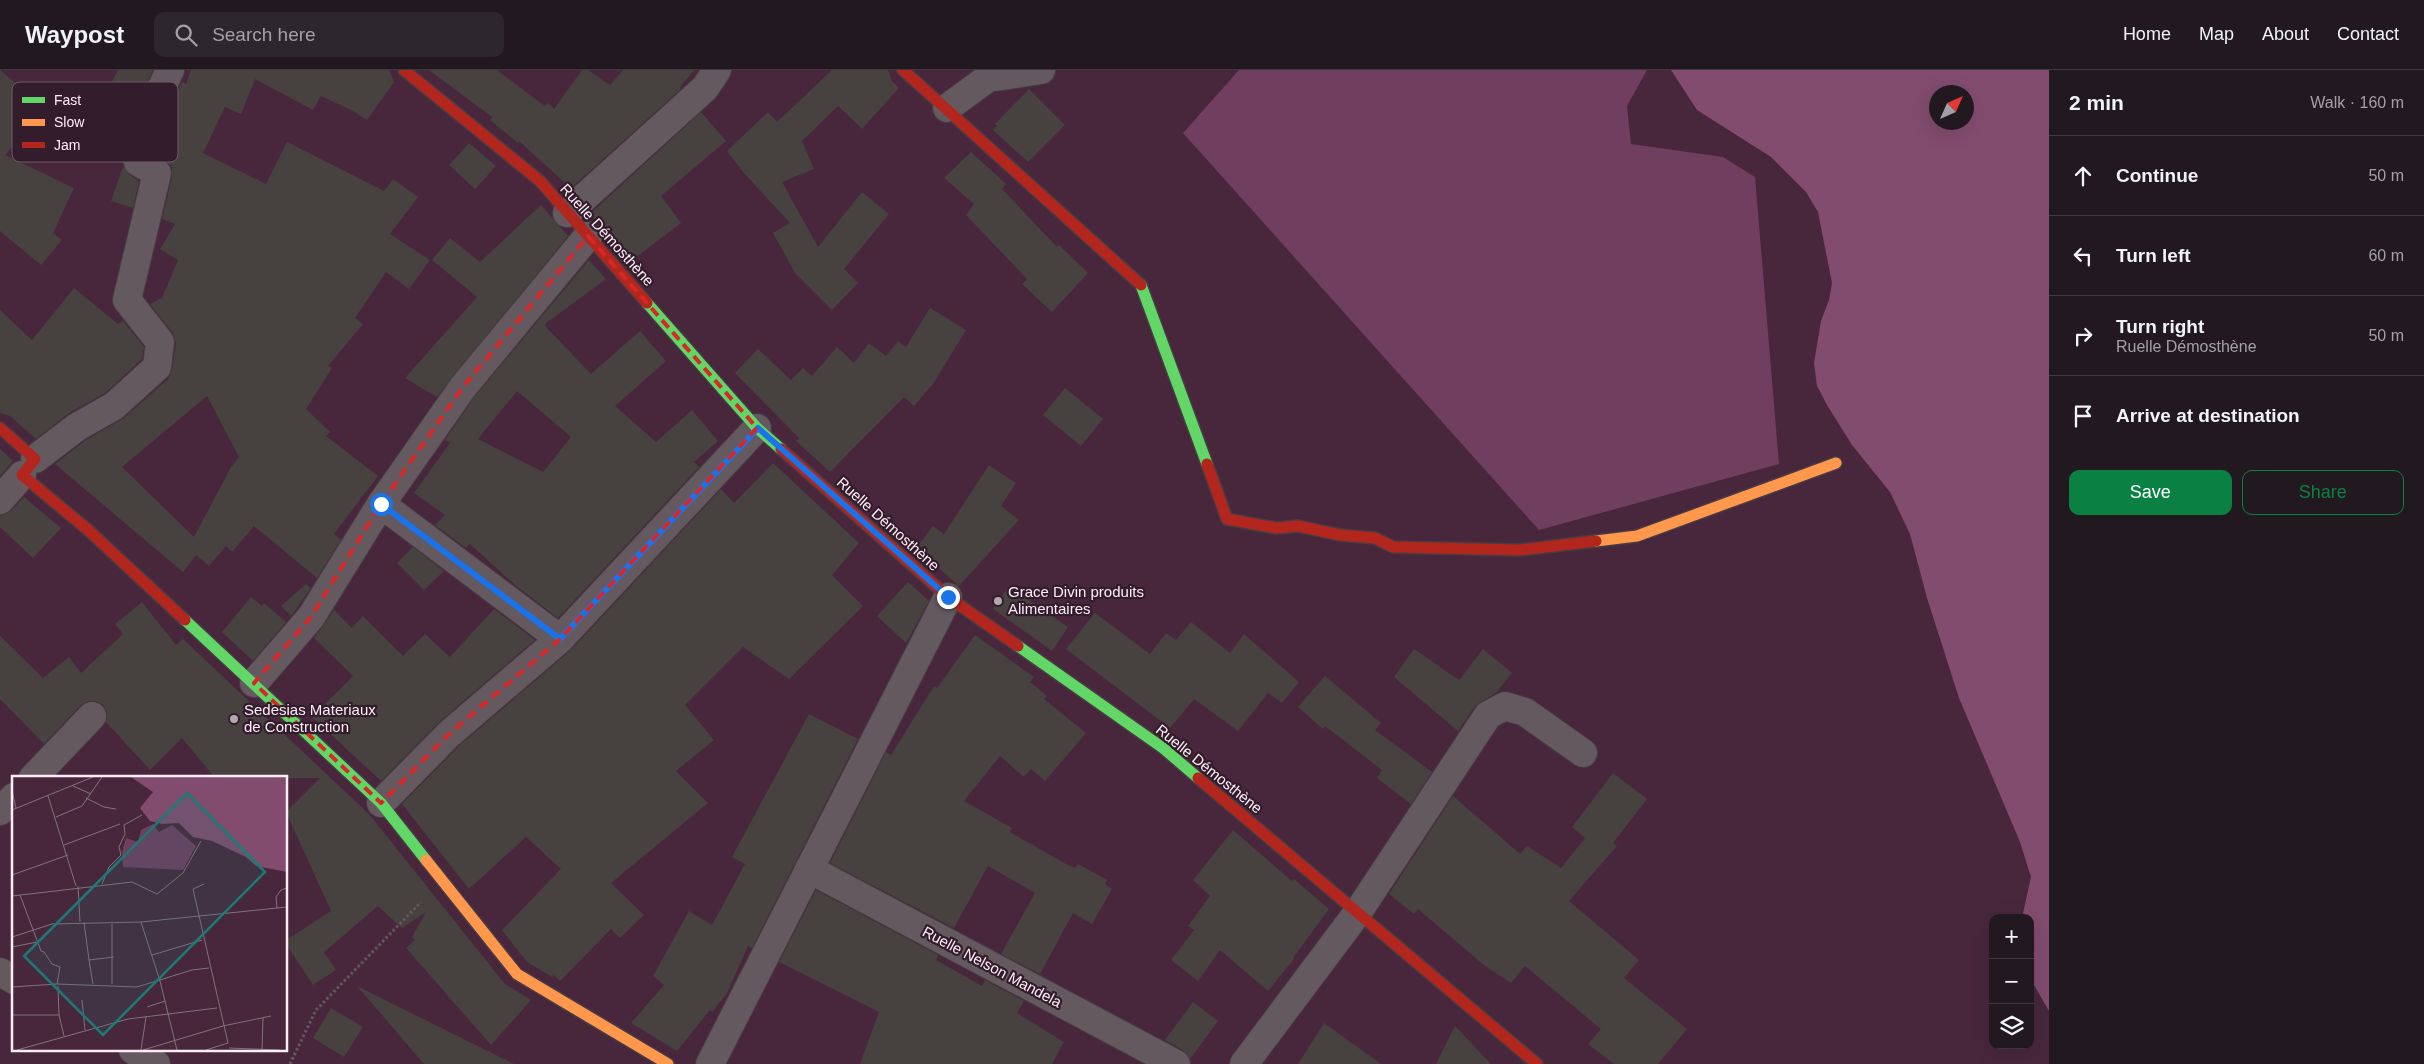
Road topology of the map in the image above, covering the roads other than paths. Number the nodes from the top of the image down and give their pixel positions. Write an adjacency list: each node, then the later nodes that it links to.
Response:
1 (170, 70): 6 (street)
2 (404, 70): 9 (street, Ruelle Démosthène)
3 (717, 70): 9 (street)
4 (903, 70): 7 (street)
5 (1041, 70): 7 (street)
6 (164, 82)
7 (947, 108): 13 (street)
8 (138, 162): 14 (street)
9 (567, 213): 10 (street, Ruelle Démosthène)
10 (588, 236): 12 (street, Ruelle Démosthène); 16 (street)
11 (0, 428): 14 (street)
12 (758, 428): 17 (street, Ruelle Démosthène); 18 (street)
13 (1836, 463)
14 (28, 467): 15 (street); 19 (street)
15 (0, 500)
16 (381, 504): 18 (street); 19 (street)
17 (948, 597): 26 (street); 27 (street, Ruelle Démosthène)
18 (560, 639): 24 (street)
19 (254, 683): 24 (street)
20 (92, 716): 22 (street)
21 (1583, 753): 27 (street)
22 (35, 776)
23 (12, 799): 25 (street)
24 (381, 804): 32 (street)
25 (0, 811)
26 (809, 869): 33 (street); 34 (street, Ruelle Nelson Mandela)
27 (1358, 912): 35 (street); 36 (street, Ruelle Démosthène)
28 (0, 972): 29 (street)
29 (12, 979)
30 (136, 1052): 31 (street)
31 (156, 1064)
32 (668, 1064)
33 (710, 1064)
34 (1176, 1064)
35 (1244, 1064)
36 (1538, 1064)

